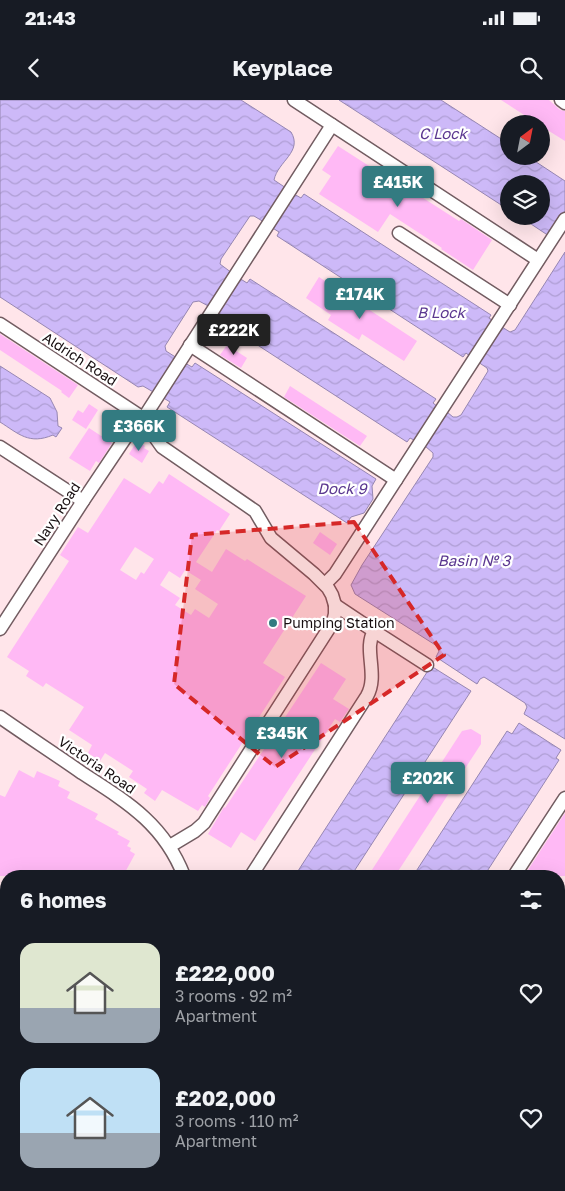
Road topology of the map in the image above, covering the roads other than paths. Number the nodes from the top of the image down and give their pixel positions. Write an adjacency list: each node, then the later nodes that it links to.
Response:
1 (294, 100): 4 (street)
2 (561, 100): 3 (street)
3 (565, 103)
4 (332, 125): 7 (street); 10 (street, Navy Road)
5 (565, 218): 7 (street)
6 (399, 233): 8 (street)
7 (538, 260): 8 (street)
8 (510, 304): 13 (street)
9 (0, 324): 11 (street, Aldrich Road)
10 (190, 345): 11 (street, Navy Road); 13 (street)
11 (141, 417): 14 (street, Navy Road); 15 (street, Aldrich Road)
12 (0, 447): 14 (street)
13 (396, 480): 15 (street)
14 (83, 501): 17 (street, Navy Road)
15 (325, 584): 16 (street, Aldrich Road)
16 (335, 605): 18 (street); 22 (street)
17 (0, 629)
18 (374, 631): 19 (street); 24 (street)
19 (427, 665)
20 (0, 718): 22 (street, Victoria Road)
21 (565, 798): 25 (street)
22 (170, 846): 23 (street, Victoria Road)
23 (181, 870)
24 (255, 870)
25 (518, 870)

